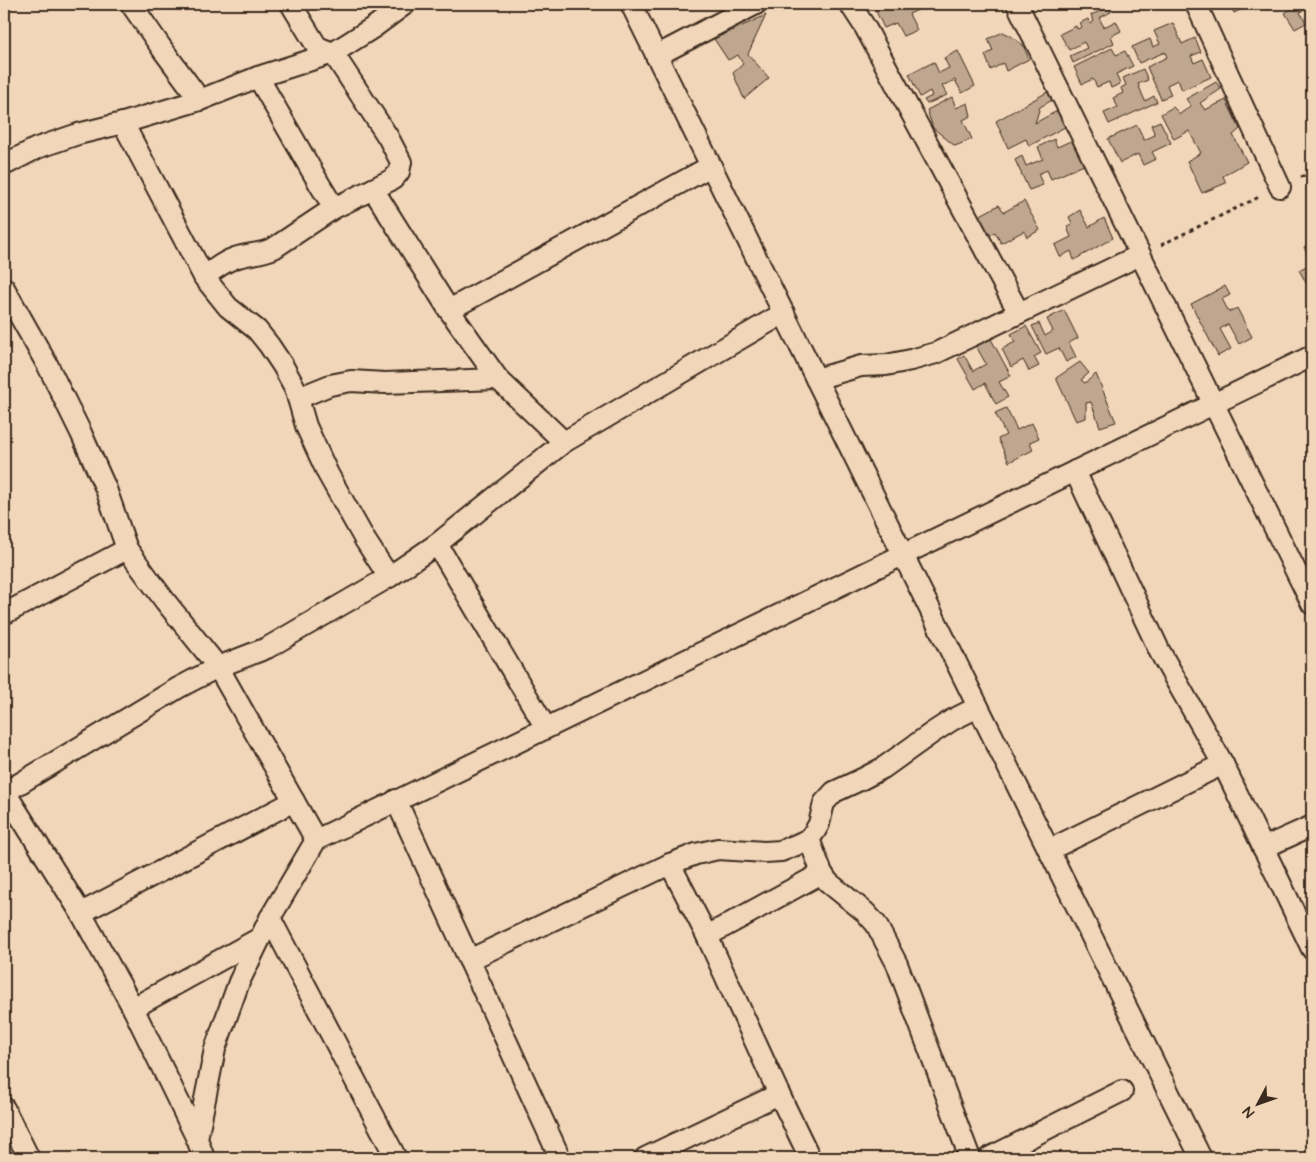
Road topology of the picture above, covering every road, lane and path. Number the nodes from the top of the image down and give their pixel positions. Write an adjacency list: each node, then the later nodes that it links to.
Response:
1 (130, 4): 12 (street)
2 (290, 4): 9 (street)
3 (405, 4): 9 (street)
4 (631, 4): 10 (street)
5 (756, 4): 10 (street)
6 (850, 4): 25 (street)
7 (1017, 4): 20 (street)
8 (1196, 4): 17 (street)
9 (333, 52): 11 (street); 18 (street)
10 (656, 56): 15 (street)
11 (258, 76): 12 (street); 19 (street)
12 (200, 100): 13 (street)
13 (123, 123): 14 (street); 21 (street)
14 (4, 165)
15 (711, 166): 23 (street); 24 (street)
16 (1312, 172): 17 (path)
17 (1280, 187): 20 (path)
18 (373, 189): 19 (street); 23 (street)
19 (334, 208): 21 (street)
20 (1140, 255): 25 (street); 30 (street)
21 (204, 277): 29 (street)
22 (4, 288): 34 (street)
23 (448, 310): 27 (street)
24 (784, 313): 28 (street); 31 (street)
25 (1019, 313): 28 (street)
26 (1312, 356): 30 (street)
27 (498, 379): 29 (street); 31 (street)
28 (816, 379): 35 (street)
29 (298, 398): 36 (street)
30 (1214, 404): 32 (street); 37 (street)
31 (564, 442): 33 (street)
32 (1075, 472): 35 (street); 42 (street)
33 (437, 544): 36 (street); 41 (street)
34 (127, 549): 38 (street); 39 (street)
35 (903, 554): 40 (street); 41 (street)
36 (389, 577): 39 (street)
37 (1312, 604)
38 (4, 614)
39 (218, 667): 43 (street); 45 (street)
40 (978, 708): 47 (street); 50 (street)
41 (546, 728): 44 (street)
42 (1223, 764): 49 (street); 50 (street)
43 (4, 792): 53 (street)
44 (396, 800): 48 (street); 58 (street)
45 (294, 801): 48 (street); 53 (street)
46 (1312, 826): 49 (street)
47 (809, 839): 51 (street); 52 (street)
48 (316, 840): 54 (street)
49 (1262, 848): 57 (street)
50 (1050, 850): 72 (street)
51 (670, 864): 55 (street); 58 (street)
52 (822, 873): 55 (street); 70 (street)
53 (81, 913): 59 (street)
54 (270, 918): 56 (street); 66 (street)
55 (707, 936): 61 (street)
56 (260, 938): 59 (street); 63 (street)
57 (1312, 949)
58 (469, 960): 67 (street)
59 (133, 1008): 63 (street)
60 (1122, 1091): 71 (street)
61 (779, 1094): 68 (street); 69 (street)
62 (4, 1108): 64 (street)
63 (197, 1139): 65 (street)
64 (29, 1158)
65 (204, 1158)
66 (396, 1158)
67 (560, 1158)
68 (645, 1158)
69 (810, 1158)
70 (970, 1158)
71 (990, 1158)
72 (1202, 1158)

